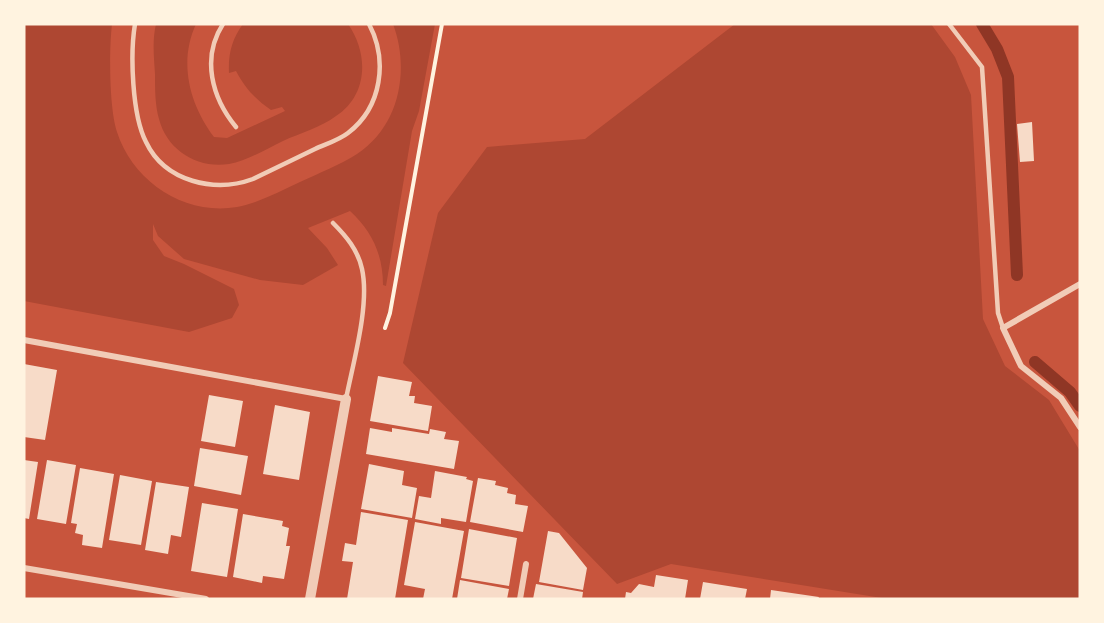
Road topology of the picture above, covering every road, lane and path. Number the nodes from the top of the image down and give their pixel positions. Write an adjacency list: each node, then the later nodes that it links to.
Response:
1 (135, 24): 3 (lane)
2 (223, 24): 6 (lane)
3 (369, 24)
4 (442, 24): 9 (path)
5 (949, 24): 10 (lane)
6 (236, 127)
7 (333, 223): 9 (lane)
8 (1080, 284): 10 (street)
9 (360, 328): 12 (lane)
10 (1003, 328): 13 (street)
11 (24, 340): 12 (street)
12 (346, 399): 17 (street)
13 (1080, 427)
14 (526, 564): 18 (street)
15 (24, 568): 16 (street)
16 (206, 599)
17 (310, 599)
18 (520, 599)

